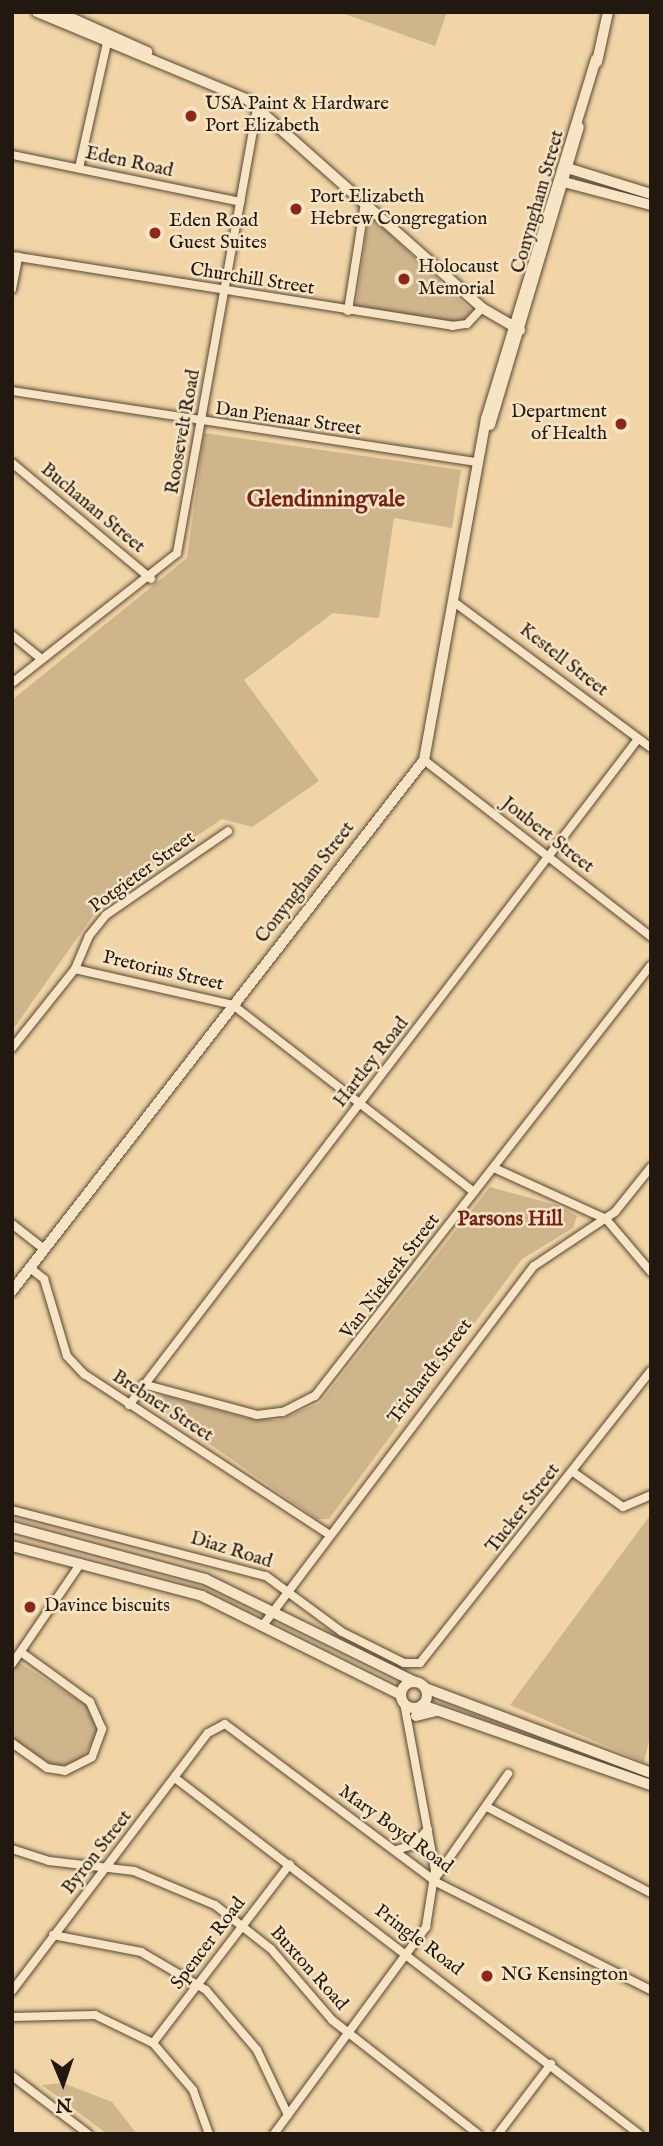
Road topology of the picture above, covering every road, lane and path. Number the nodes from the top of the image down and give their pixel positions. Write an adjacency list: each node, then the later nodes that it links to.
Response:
1 (37, 12): 4 (street)
2 (58, 12): 4 (street)
3 (608, 12): 7 (street, Conyngham Street)
4 (108, 39): 5 (street); 8 (street)
5 (257, 107): 11 (street, Roosevelt Road); 12 (street)
6 (12, 155): 8 (street, Eden Road)
7 (565, 167): 9 (street, Conyngham Street); 10 (street)
8 (79, 168): 11 (street, Eden Road)
9 (561, 181): 13 (street); 19 (street, Conyngham Street)
10 (651, 194)
11 (240, 202): 16 (street, Roosevelt Road)
12 (365, 203): 17 (street); 18 (street)
13 (651, 205)
14 (15, 257): 15 (street); 16 (street, Churchill Street)
15 (12, 289)
16 (225, 293): 18 (street, Churchill Street); 21 (street, Roosevelt Road)
17 (482, 308): 18 (street, Churchill Street); 19 (street)
18 (348, 310)
19 (515, 324): 22 (street, Conyngham Street)
20 (12, 391): 21 (street, Dan Pienaar Street)
21 (202, 424): 22 (street, Dan Pienaar Street); 24 (street, Roosevelt Road)
22 (478, 461): 25 (street, Conyngham Street)
23 (12, 463): 24 (street, Buchanan Street)
24 (151, 579): 27 (street, Roosevelt Road)
25 (454, 602): 29 (street, Kestell Street); 31 (street, Conyngham Street)
26 (12, 635): 27 (street)
27 (38, 657): 28 (street, Roosevelt Road)
28 (12, 682)
29 (638, 739): 30 (street, Kestell Street); 33 (street, Hartley Road)
30 (651, 748)
31 (424, 760): 33 (street, Joubert Street); 37 (street, Conyngham Street)
32 (228, 831): 36 (street, Potgieter Street)
33 (550, 857): 34 (street, Joubert Street); 39 (street, Hartley Road)
34 (651, 937)
35 (651, 965): 41 (street, Van Niekerk Street)
36 (75, 969): 37 (street, Pretorius Street); 38 (street, Potgieter Street)
37 (233, 1005): 39 (street, Pretorius Street); 45 (street, Conyngham Street)
38 (12, 1048)
39 (361, 1102): 42 (street, Pretorius Street); 50 (street, Hartley Road)
40 (651, 1167): 43 (street, Trichardt Street)
41 (494, 1168): 42 (street, Van Niekerk Street); 43 (street)
42 (474, 1192): 50 (street, Van Niekerk Street)
43 (606, 1219): 47 (street); 56 (street, Trichardt Street)
44 (12, 1224): 45 (street)
45 (44, 1249): 46 (street, Conyngham Street)
46 (30, 1268): 48 (street, Conyngham Street); 51 (street, Brebner Street)
47 (651, 1272)
48 (12, 1290)
49 (651, 1371): 52 (street, Tucker Street)
50 (143, 1384): 51 (street, Hartley Road)
51 (129, 1405): 56 (street, Brebner Street)
52 (573, 1472): 53 (street); 64 (street, Tucker Street)
53 (651, 1495)
54 (12, 1510): 59 (street, Diaz Road)
55 (12, 1527): 60 (street, Diaz Road)
56 (327, 1533): 59 (street, Trichardt Street)
57 (12, 1546): 58 (street)
58 (80, 1563): 61 (street); 62 (street)
59 (283, 1592): 60 (street, Trichardt Street); 64 (street, Diaz Road)
60 (272, 1609): 61 (street, Trichardt Street); 65 (street, Diaz Road)
61 (264, 1624): 67 (street)
62 (21, 1653): 63 (street); 71 (street)
63 (12, 1664)
64 (420, 1664)
65 (415, 1682): 66 (street, Diaz Road); 67 (street)
66 (425, 1688): 68 (street); 73 (street)
67 (403, 1699): 68 (street); 70 (street)
68 (419, 1709): 70 (street); 75 (street)
69 (208, 1733): 74 (street, Byron Street); 79 (street, Mary Boyd Road)
70 (412, 1733): 77 (street)
71 (12, 1743)
72 (508, 1773): 76 (street)
73 (651, 1773)
74 (175, 1778): 80 (street, Pringle Road); 81 (street, Byron Street)
75 (651, 1785)
76 (487, 1807): 82 (street); 83 (street)
77 (428, 1829): 79 (street); 82 (street)
78 (12, 1849): 81 (street, Buxton Road)
79 (396, 1850): 82 (street, Mary Boyd Road)
80 (289, 1864): 84 (street, Spencer Road); 86 (street, Pringle Road)
81 (105, 1866): 84 (street, Buxton Road); 85 (street, Byron Street)
82 (436, 1880): 86 (street); 88 (street, Mary Boyd Road)
83 (651, 1893)
84 (243, 1925): 87 (street, Spencer Road); 91 (street, Buxton Road)
85 (54, 1935): 87 (street); 89 (street, Byron Street)
86 (411, 1955): 91 (street); 93 (street, Pringle Road)
87 (198, 1984): 92 (street, Spencer Road); 95 (street)
88 (651, 1990)
89 (12, 1991)
90 (12, 2017): 92 (street)
91 (349, 2035): 95 (street); 99 (street, Buxton Road)
92 (153, 2043): 97 (street)
93 (551, 2064): 100 (street); 101 (street, Pringle Road)
94 (12, 2076): 96 (street)
95 (288, 2115): 98 (street)
96 (88, 2134)
97 (209, 2134)
98 (274, 2134)
99 (478, 2134)
100 (498, 2134)
101 (639, 2134)

